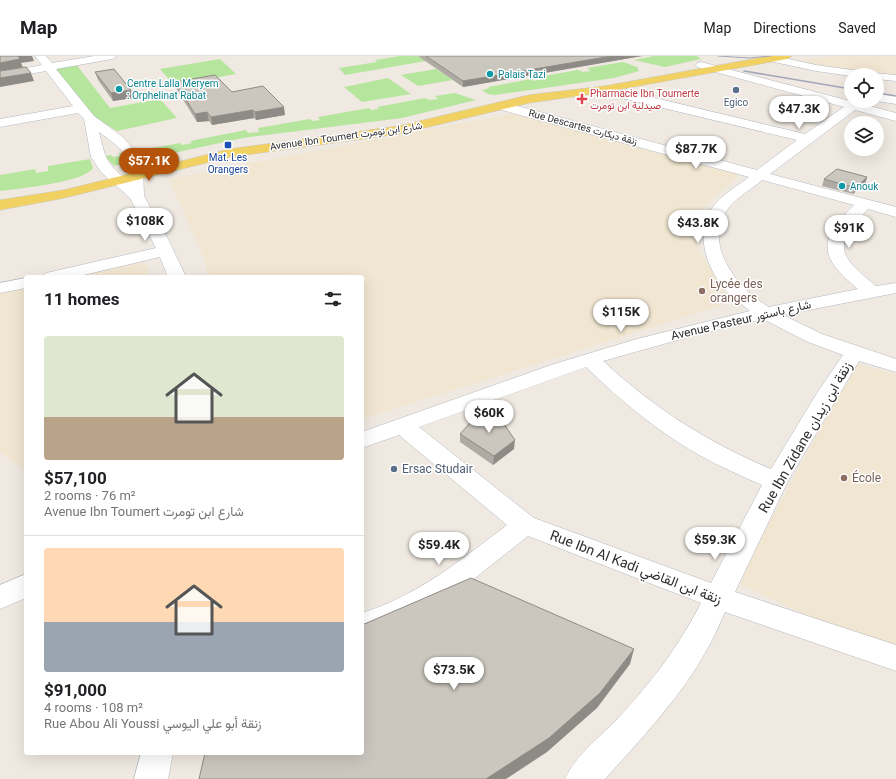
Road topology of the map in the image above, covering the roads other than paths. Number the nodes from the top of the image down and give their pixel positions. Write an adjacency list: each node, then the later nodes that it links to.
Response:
1 (112, 56): 5 (street)
2 (736, 56): 6 (main road, Avenue Ibn Toumert شارع ابن تومرت)
3 (787, 56): 4 (main road, Avenue Ibn Toumert شارع ابن تومرت)
4 (769, 58): 6 (main road, Avenue Ibn Toumert شارع ابن تومرت); 8 (street)
5 (44, 62): 7 (street); 10 (street); 21 (street)
6 (707, 66): 9 (main road, Avenue Ibn Toumert شارع ابن تومرت); 13 (street); 25 (main road, Avenue Ibn Toumert شارع ابن تومرت)
7 (0, 72)
8 (844, 72)
9 (688, 73): 13 (street); 14 (main road, Avenue Ibn Toumert شارع ابن تومرت)
10 (0, 76)
11 (884, 77): 12 (street)
12 (896, 78)
13 (750, 79): 15 (street)
14 (605, 89): 18 (main road, Avenue Ibn Toumert شارع ابن تومرت); 24 (street)
15 (844, 98)
16 (884, 98): 17 (street)
17 (896, 100)
18 (502, 106): 25 (main road, Avenue Ibn Toumert شارع ابن تومرت); 26 (street, Rue Descartes زنقة ديكارت)
19 (844, 107): 24 (street)
20 (873, 108): 22 (street)
21 (87, 114): 23 (street); 25 (street); 27 (street)
22 (896, 117)
23 (0, 123)
24 (809, 139): 26 (street)
25 (136, 173): 27 (main road, Avenue Ibn Toumert شارع ابن تومرت); 28 (street)
26 (761, 174): 30 (street, Rue Descartes زنقة ديكارت); 40 (street)
27 (115, 178): 28 (street); 29 (main road, Avenue Ibn Toumert شارع ابن تومرت); 31 (main road, Avenue Ibn Toumert شارع ابن تومرت)
28 (136, 196): 33 (street)
29 (0, 198)
30 (865, 203): 32 (street, Rue Descartes زنقة ديكارت); 39 (street)
31 (0, 205)
32 (896, 212)
33 (165, 251): 34 (street); 35 (street)
34 (61, 275)
35 (175, 275)
36 (24, 283): 37 (street)
37 (0, 288)
38 (896, 288): 39 (street, Avenue Pasteur شارع باستور)
39 (872, 292): 40 (street, Avenue Pasteur شارع باستور)
40 (765, 314): 41 (street); 42 (street, Avenue Pasteur شارع باستور)
41 (855, 352): 43 (street); 46 (street, Rue Ibn Zidane زنقة ابن زيدان)
42 (590, 360): 44 (street, Avenue Pasteur شارع باستور); 46 (street)
43 (896, 366)
44 (403, 426): 45 (street, Avenue Pasteur شارع باستور); 47 (street, Rue Ibn Al Kadi زنقة ابن القاضي)
45 (364, 439)
46 (776, 481): 50 (street, Rue Ibn Zidane زنقة ابن زيدان)
47 (525, 525): 50 (street, Rue Ibn Al Kadi زنقة ابن القاضي); 51 (street)
48 (24, 586): 49 (street)
49 (0, 598)
50 (719, 598): 52 (street, Rue Ibn Al Kadi زنقة ابن القاضي); 55 (street, Rue Ibn Zidane زنقة ابن زيدان)
51 (364, 624)
52 (896, 658)
53 (157, 755): 54 (street)
54 (151, 779)
55 (582, 779)

